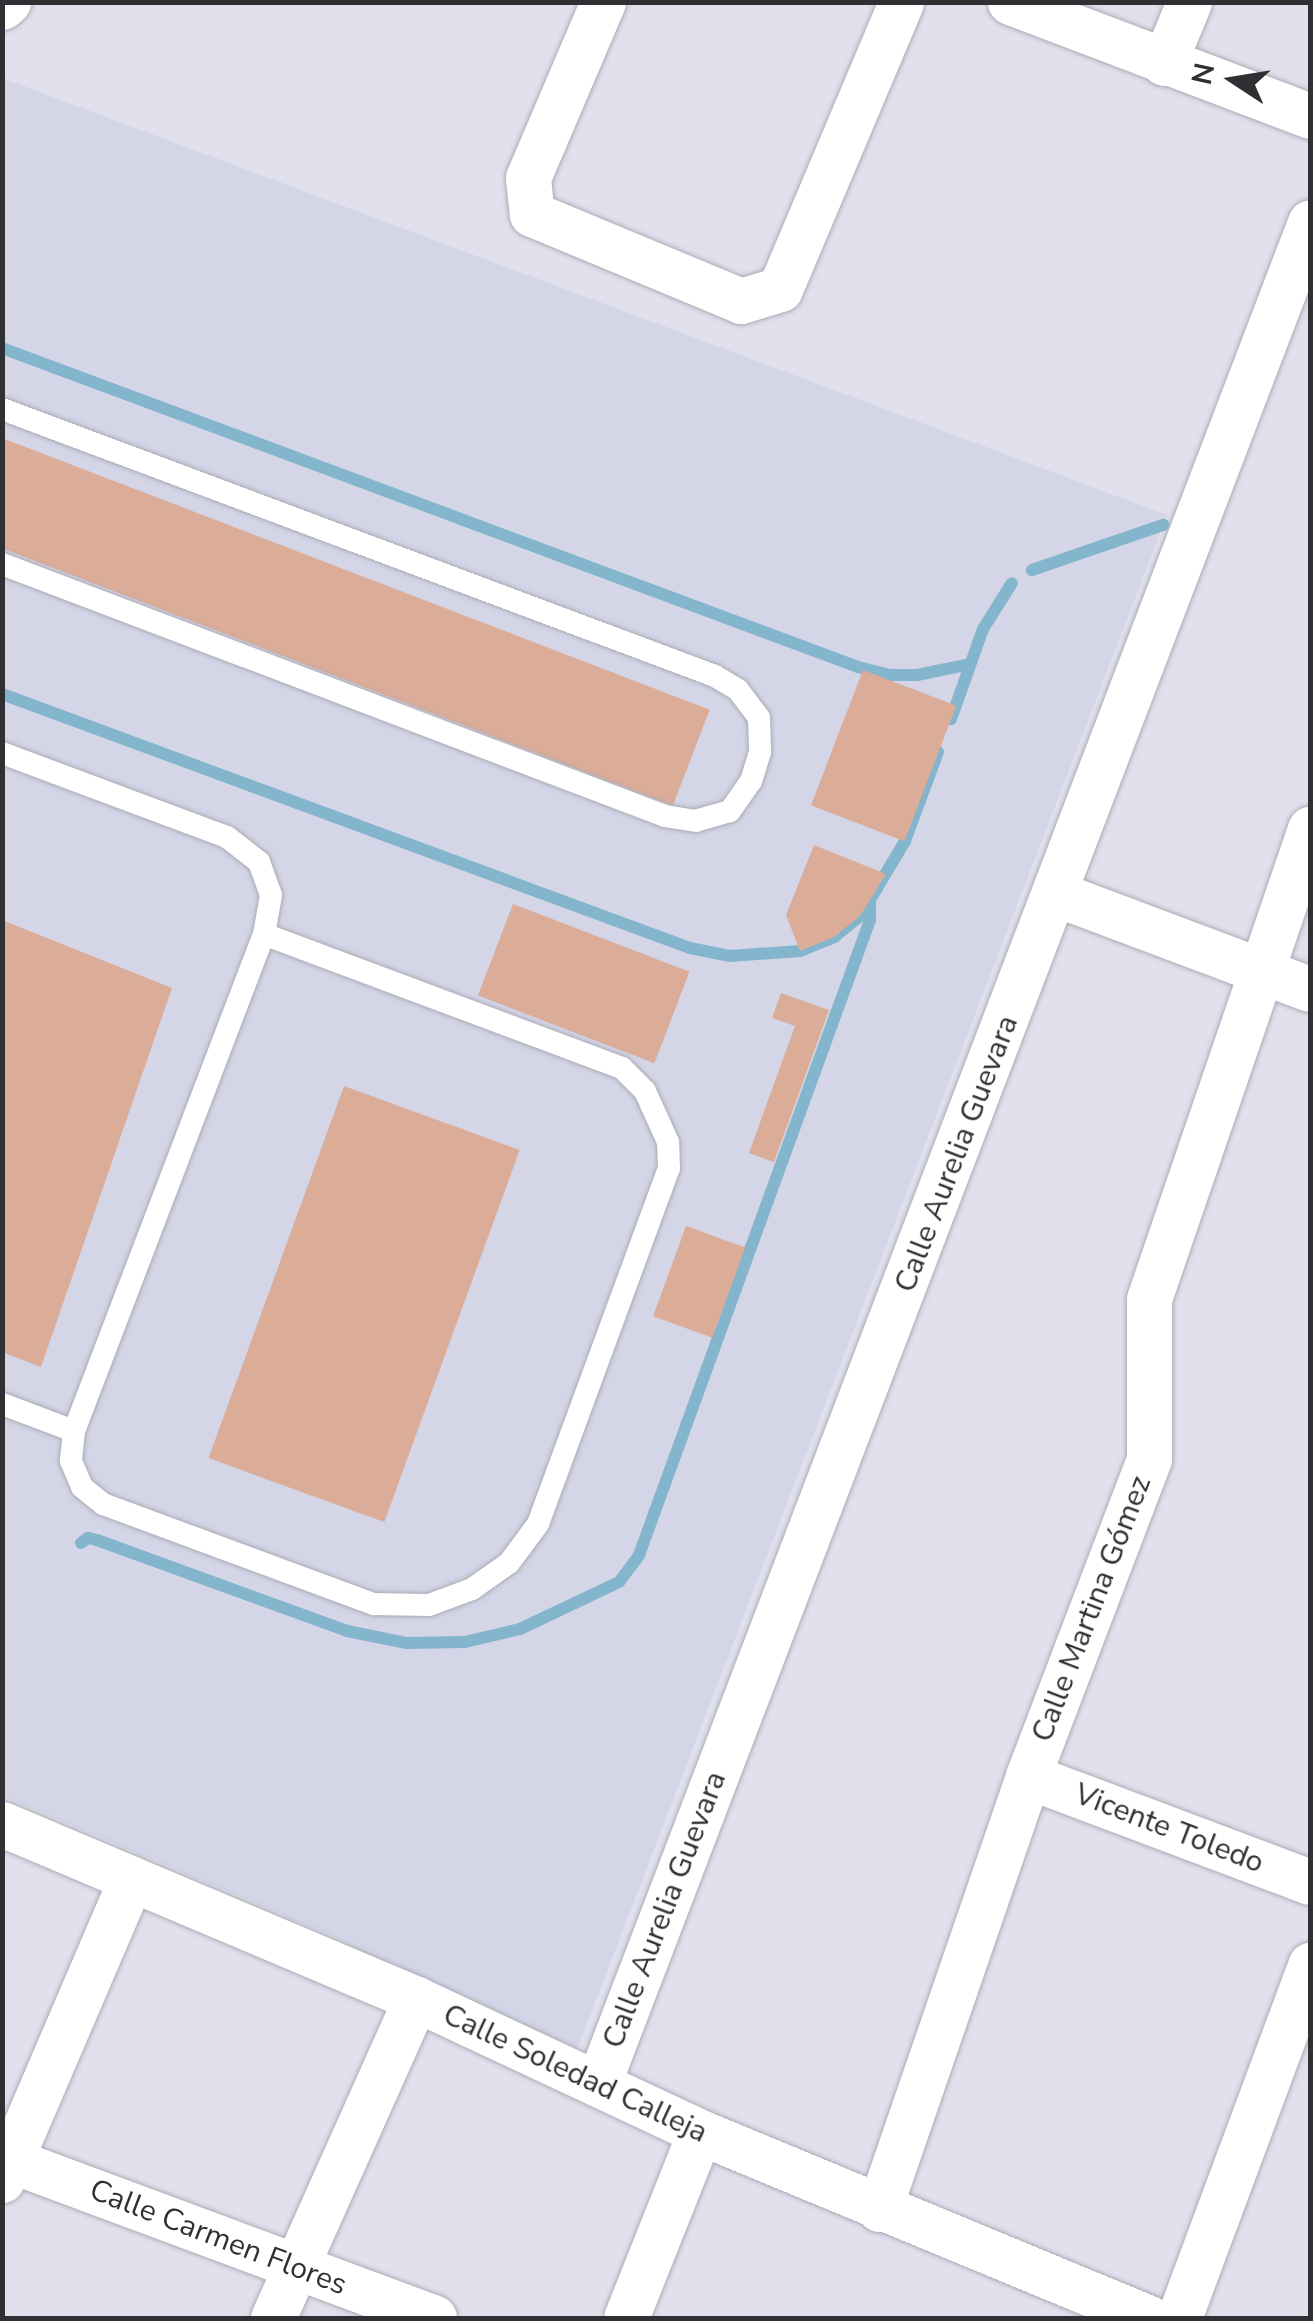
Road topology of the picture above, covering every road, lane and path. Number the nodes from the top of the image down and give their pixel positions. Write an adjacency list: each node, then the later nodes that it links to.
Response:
1 (604, 2): 2 (street)
2 (901, 2)
3 (1010, 2): 5 (street)
4 (1189, 2): 5 (street)
5 (1164, 63): 6 (street)
6 (1310, 116)
7 (1310, 222): 12 (street, Calle Aurelia Guevara)
8 (2, 408): 9 (lane)
9 (2, 564)
10 (2, 753): 13 (lane)
11 (1310, 829): 14 (street, Calle Martina Gómez)
12 (1057, 894): 14 (street); 24 (street, Calle Aurelia Guevara)
13 (264, 934): 17 (lane); 17 (lane)
14 (1260, 970): 15 (street); 18 (street, Calle Martina Gómez)
15 (1310, 989)
16 (2, 1404): 17 (lane)
17 (74, 1430)
18 (1028, 1776): 21 (street, Vicente Toledo); 27 (street, Calle Martina Gómez)
19 (2, 1824): 20 (street, Calle Soledad Calleja)
20 (132, 1879): 23 (street, Calle Soledad Calleja); 26 (street)
21 (1310, 1882)
22 (1310, 1965): 33 (street)
23 (416, 2000): 24 (street, Calle Soledad Calleja); 28 (street)
24 (598, 2084): 25 (street, Calle Soledad Calleja)
25 (700, 2132): 27 (street, Calle Soledad Calleja); 31 (street)
26 (5, 2166): 28 (street, Calle Carmen Flores)
27 (879, 2209): 32 (street, Calle Soledad Calleja)
28 (296, 2267): 29 (street); 30 (street, Calle Carmen Flores)
29 (273, 2318)
30 (434, 2318)
31 (626, 2318)
32 (1150, 2318)
33 (1179, 2318)

